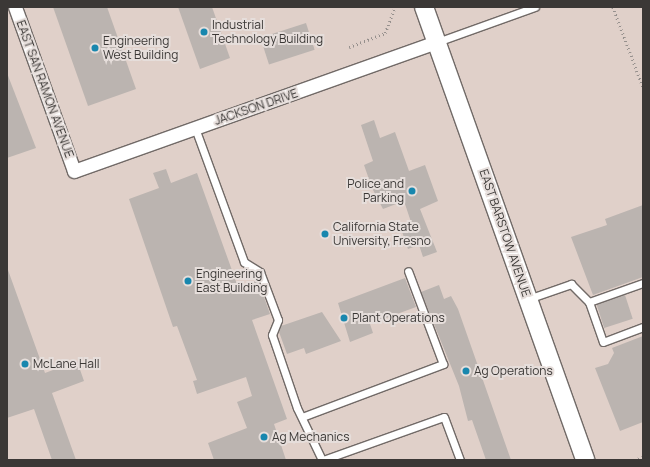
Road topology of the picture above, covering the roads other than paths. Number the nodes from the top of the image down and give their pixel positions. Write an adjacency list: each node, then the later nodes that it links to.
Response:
1 (15, 7): 6 (street, EAST SAN RAMON AVENUE)
2 (424, 7): 4 (street, EAST BARSTOW AVENUE)
3 (535, 7): 4 (lane)
4 (437, 42): 5 (street, JACKSON DRIVE); 9 (street, EAST BARSTOW AVENUE)
5 (195, 128): 6 (street, JACKSON DRIVE); 12 (lane)
6 (74, 171)
7 (408, 271): 12 (lane)
8 (643, 283): 10 (lane)
9 (528, 299): 10 (lane); 15 (street, EAST BARSTOW AVENUE)
10 (589, 302): 11 (lane)
11 (643, 327)
12 (302, 417): 13 (lane)
13 (323, 460): 14 (lane)
14 (460, 460)
15 (585, 460)

